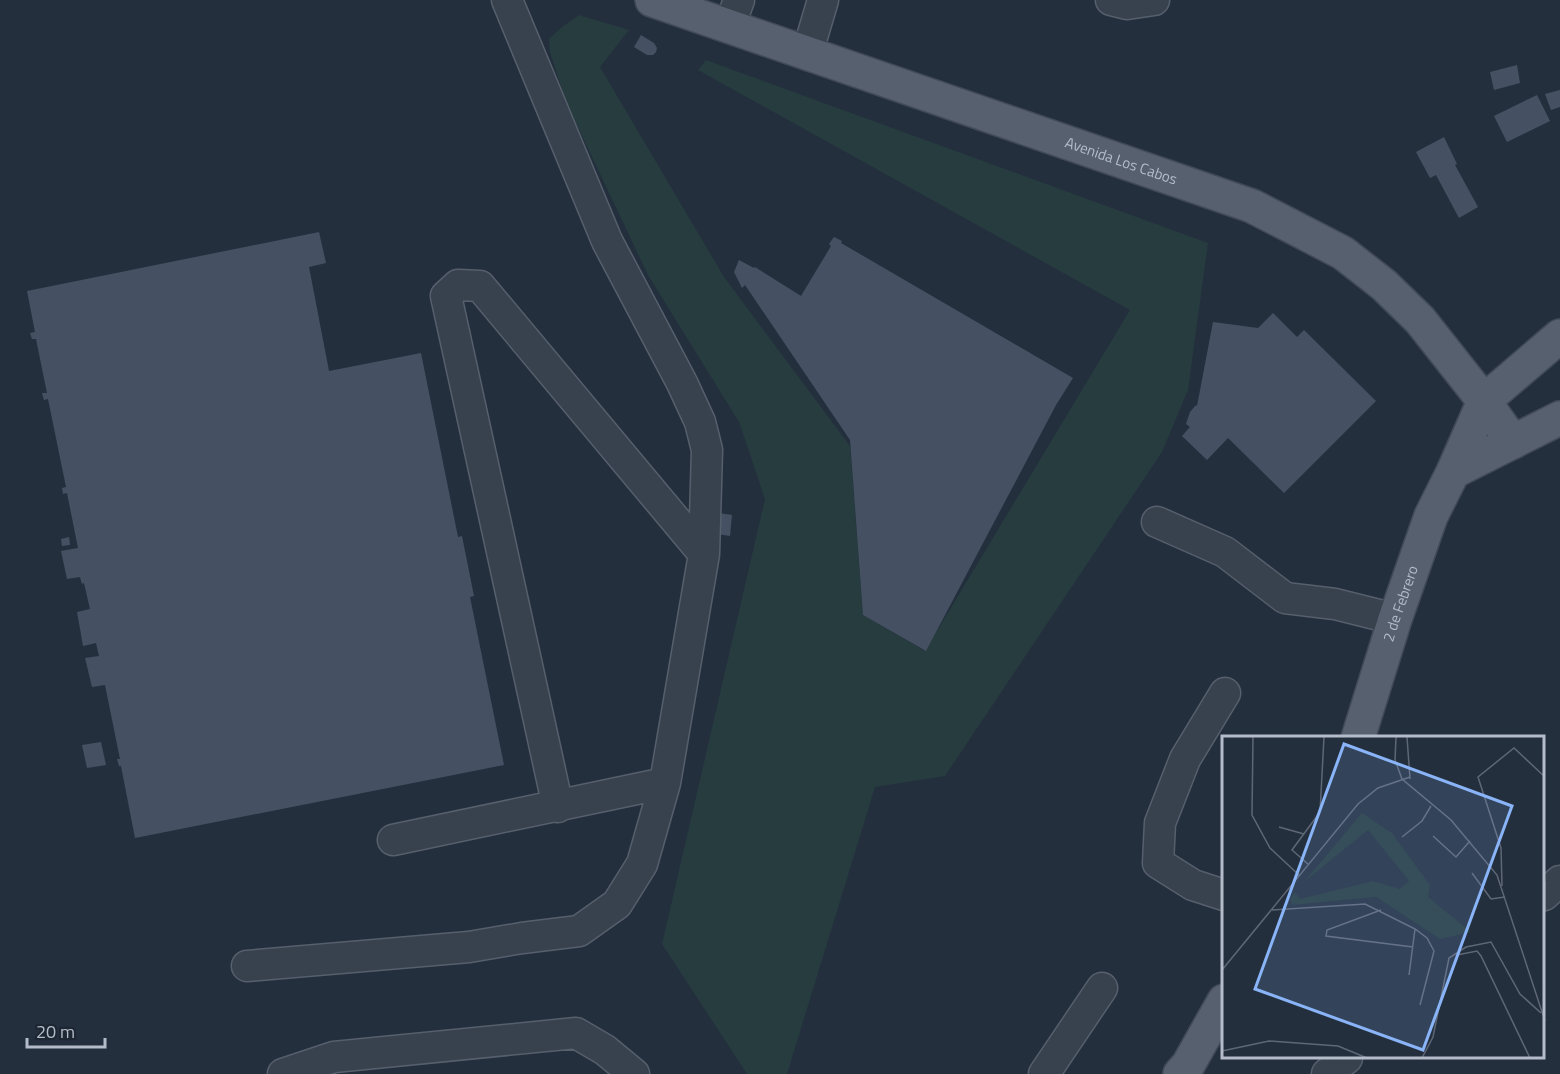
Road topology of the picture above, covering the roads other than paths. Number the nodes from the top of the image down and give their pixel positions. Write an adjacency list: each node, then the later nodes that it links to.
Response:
1 (507, 0): 14 (lane)
2 (652, 0): 6 (main road, Avenida Los Cabos)
3 (823, 0): 7 (lane)
4 (1112, 0): 5 (lane)
5 (1155, 0)
6 (734, 14): 7 (main road, Avenida Los Cabos)
7 (807, 54): 9 (main road, Avenida Los Cabos)
8 (1560, 336): 9 (main road)
9 (1484, 401): 11 (main road, Avenida Los Cabos); 12 (main road, 2 de Febrero)
10 (1560, 417): 11 (main road)
11 (1513, 442): 12 (main road)
12 (1453, 472): 15 (main road, 2 de Febrero)
13 (1157, 522): 15 (lane)
14 (704, 554): 18 (lane); 19 (lane)
15 (1395, 619): 17 (main road, 2 de Febrero)
16 (1225, 693): 22 (lane)
17 (1359, 736)
18 (665, 783): 19 (lane); 24 (lane)
19 (558, 807): 20 (lane)
20 (393, 840)
21 (1560, 881): 23 (lane)
22 (1222, 894)
23 (1545, 894)
24 (247, 966)
25 (1102, 988): 32 (lane)
26 (1222, 1005): 33 (main road)
27 (576, 1033): 29 (lane); 30 (lane); 31 (lane)
28 (1346, 1059): 34 (lane)
29 (283, 1074)
30 (609, 1074)
31 (634, 1074)
32 (1044, 1074)
33 (1180, 1074)
34 (1327, 1074)

